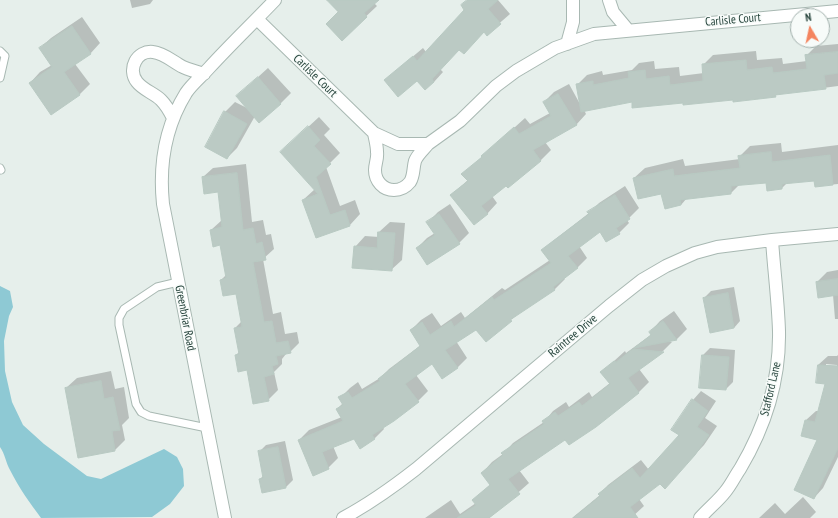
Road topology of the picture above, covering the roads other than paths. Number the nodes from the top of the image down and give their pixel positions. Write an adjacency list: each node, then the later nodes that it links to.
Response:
1 (275, 0): 5 (street, Greenbriar Road)
2 (573, 0): 7 (street)
3 (608, 0): 6 (street)
4 (838, 11): 6 (street, Carlisle Court)
5 (257, 19): 9 (street, Greenbriar Road); 12 (street, Carlisle Court)
6 (628, 30): 7 (street, Carlisle Court)
7 (567, 44): 13 (street, Carlisle Court)
8 (0, 51): 10 (lane)
9 (204, 74): 11 (street, Greenbriar Road); 11 (street)
10 (0, 78)
11 (173, 118): 16 (street, Greenbriar Road)
12 (374, 133): 13 (street, Carlisle Court); 13 (street, Carlisle Court)
13 (428, 144)
14 (838, 234): 15 (street, Raintree Drive)
15 (772, 240): 19 (street, Raintree Drive); 20 (street, Stafford Lane)
16 (178, 282): 17 (street, Greenbriar Road); 17 (lane)
17 (207, 428): 18 (street, Greenbriar Road)
18 (225, 518)
19 (343, 518)
20 (700, 518)

